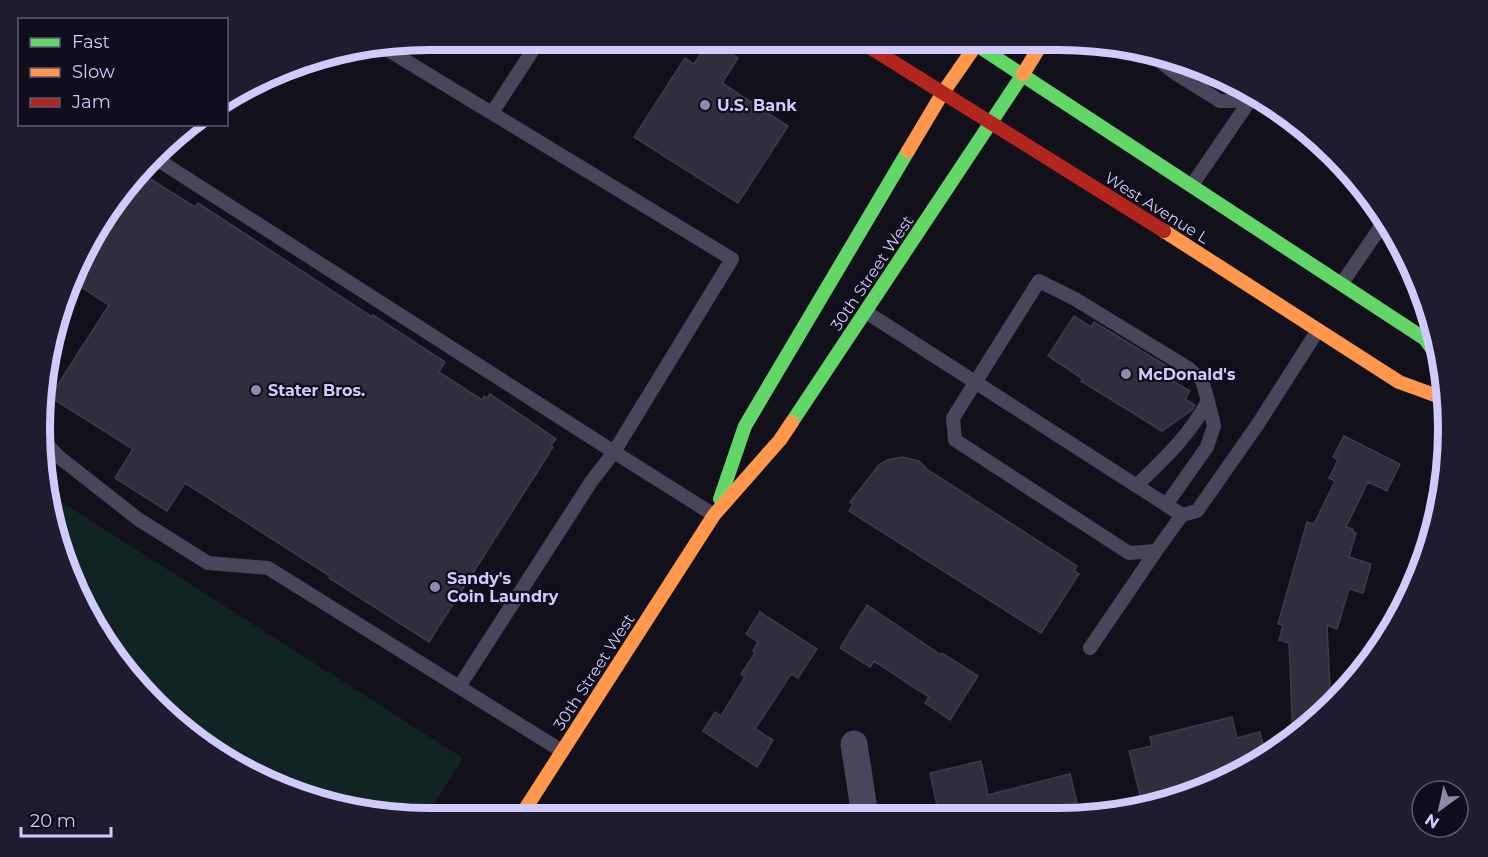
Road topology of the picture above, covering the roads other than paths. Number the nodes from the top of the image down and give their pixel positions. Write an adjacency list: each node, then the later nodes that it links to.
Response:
1 (533, 50): 12 (lane)
2 (874, 50): 9 (main road, West Avenue L)
3 (969, 50): 9 (main road, 30th Street West)
4 (988, 50): 8 (main road)
5 (1038, 50): 8 (main road, 30th Street West)
6 (391, 52): 12 (lane)
7 (1163, 64): 10 (lane)
8 (1023, 74): 13 (main road, 30th Street West); 15 (main road)
9 (942, 94): 13 (main road, West Avenue L); 28 (main road, 30th Street West)
10 (1244, 98)
11 (1250, 101): 15 (lane)
12 (492, 113): 25 (lane)
13 (991, 124): 18 (main road, 30th Street West); 19 (main road, West Avenue L)
14 (161, 162): 25 (lane)
15 (1192, 185): 17 (main road)
16 (1381, 227): 17 (lane)
17 (1342, 283): 20 (main road)
18 (866, 312): 21 (lane); 28 (main road, 30th Street West)
19 (1318, 330): 22 (main road, West Avenue L); 29 (lane)
20 (1429, 344)
21 (975, 383): 23 (lane); 26 (lane); 30 (lane)
22 (1437, 397)
23 (1208, 401): 26 (lane); 27 (lane)
24 (50, 448): 32 (lane)
25 (614, 452): 28 (lane); 32 (lane)
26 (1136, 486): 27 (lane)
27 (1167, 505): 29 (lane)
28 (714, 515): 34 (main road, 30th Street West)
29 (1182, 515): 30 (lane)
30 (1156, 551): 31 (lane)
31 (1090, 648)
32 (459, 687): 34 (lane)
33 (854, 744): 36 (street)
34 (562, 752): 35 (main road, 30th Street West)
35 (526, 808)
36 (864, 808)

